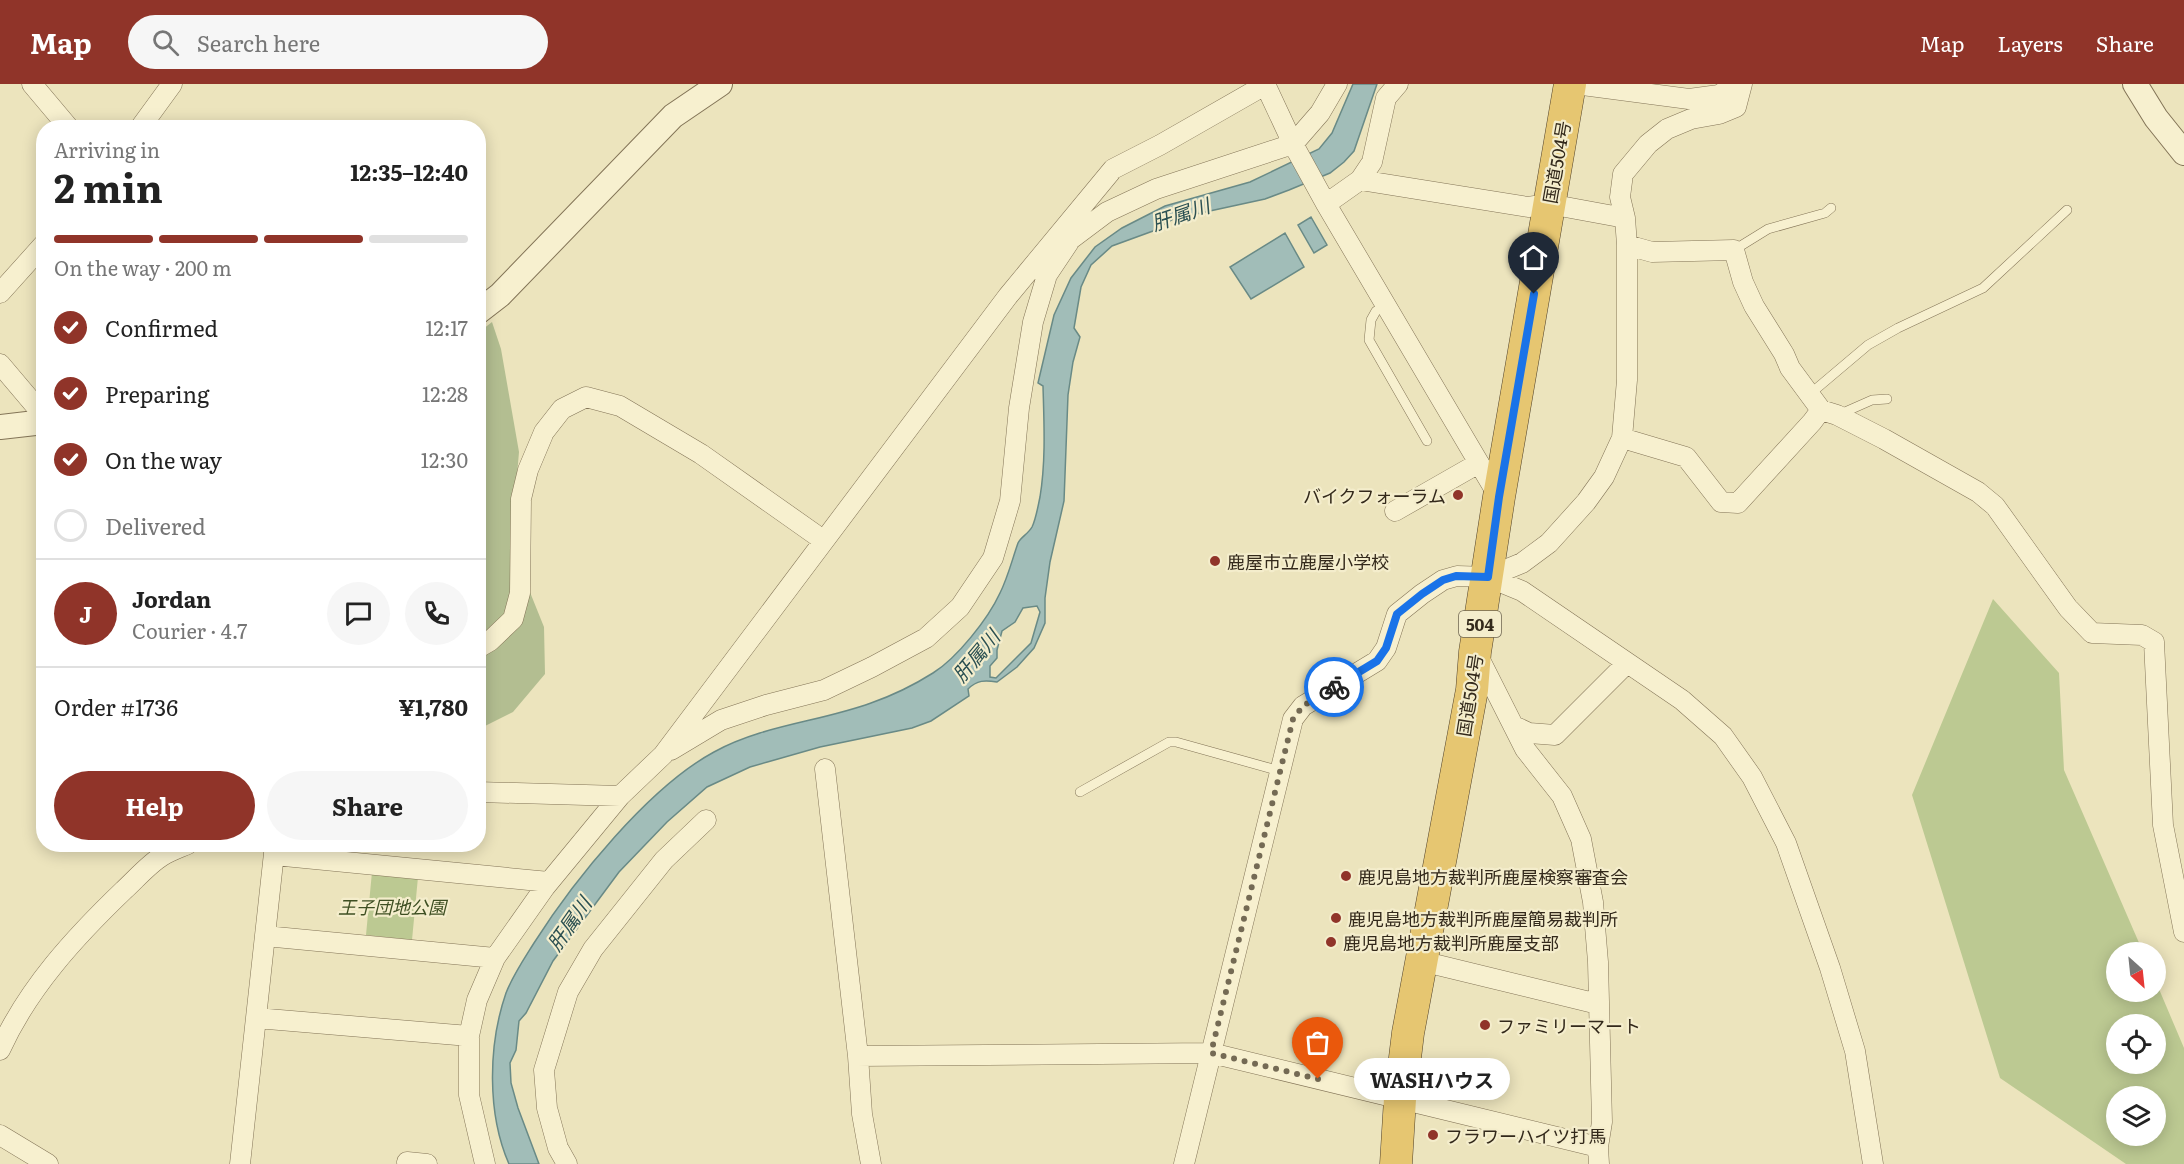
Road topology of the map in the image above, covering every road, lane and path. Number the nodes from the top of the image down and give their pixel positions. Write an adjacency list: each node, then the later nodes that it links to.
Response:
1 (32, 84): 12 (street)
2 (172, 84): 13 (street)
3 (720, 84): 27 (street)
4 (1265, 84): 14 (street); 39 (street)
5 (1337, 84): 14 (street)
6 (1398, 84): 16 (street)
7 (1570, 84): 18 (highway, 国道504号 / 504)
8 (1575, 84): 9 (street)
9 (1736, 84)
10 (1742, 84): 21 (street)
11 (2135, 84): 15 (street)
12 (62, 120)
13 (146, 120)
14 (1293, 144): 17 (street); 45 (street)
15 (2184, 153)
16 (1360, 180): 17 (street); 18 (street)
17 (1326, 204): 26 (street)
18 (1549, 204): 21 (street); 37 (highway, 国道504号 / 504)
19 (1831, 208): 23 (lane)
20 (2067, 210): 30 (lane)
21 (1625, 218): 22 (street)
22 (1627, 245): 23 (street); 34 (street)
23 (1734, 250): 30 (street)
24 (36, 253): 25 (street)
25 (0, 293)
26 (1386, 305): 35 (lane); 36 (street)
27 (486, 306)
28 (0, 364): 31 (street)
29 (1887, 399): 30 (lane)
30 (1823, 406): 34 (street); 56 (street)
31 (36, 407)
32 (36, 423): 33 (street)
33 (0, 427)
34 (1622, 438): 40 (street)
35 (1427, 441)
36 (1479, 463): 37 (street); 38 (street)
37 (1499, 497): 40 (highway, 国道504号 / 504)
38 (1395, 511)
39 (824, 540): 41 (street); 45 (street)
40 (1488, 577): 42 (highway, 国道504号 / 504); 43 (street); 47 (street)
41 (486, 643)
42 (1475, 652): 44 (street); 59 (highway, 国道504号 / 504)
43 (1627, 663): 44 (street); 76 (street)
44 (1514, 726): 60 (street)
45 (663, 755): 50 (street)
46 (825, 769): 65 (street)
47 (1280, 771): 49 (lane); 64 (street)
48 (486, 792): 50 (street)
49 (1080, 792)
50 (620, 796): 55 (street)
51 (706, 820): 72 (street)
52 (171, 852): 63 (street)
53 (274, 852): 57 (street)
54 (291, 852): 55 (street)
55 (549, 882): 58 (street)
56 (2184, 932)
57 (265, 936): 58 (street); 61 (street)
58 (495, 958): 62 (street)
59 (1421, 962): 60 (street); 66 (highway, 国道504号 / 504)
60 (1598, 1004): 68 (street)
61 (256, 1018): 62 (street); 70 (street)
62 (469, 1036): 71 (street)
63 (0, 1050)
64 (1211, 1053): 65 (street); 66 (street); 74 (street)
65 (858, 1056): 73 (street)
66 (1400, 1099): 68 (street); 75 (highway, 国道504号 / 504)
67 (0, 1135): 69 (street)
68 (1598, 1155)
69 (48, 1164)
70 (240, 1164)
71 (484, 1164)
72 (567, 1164)
73 (871, 1164)
74 (1184, 1164)
75 (1396, 1164)
76 (1873, 1164)

